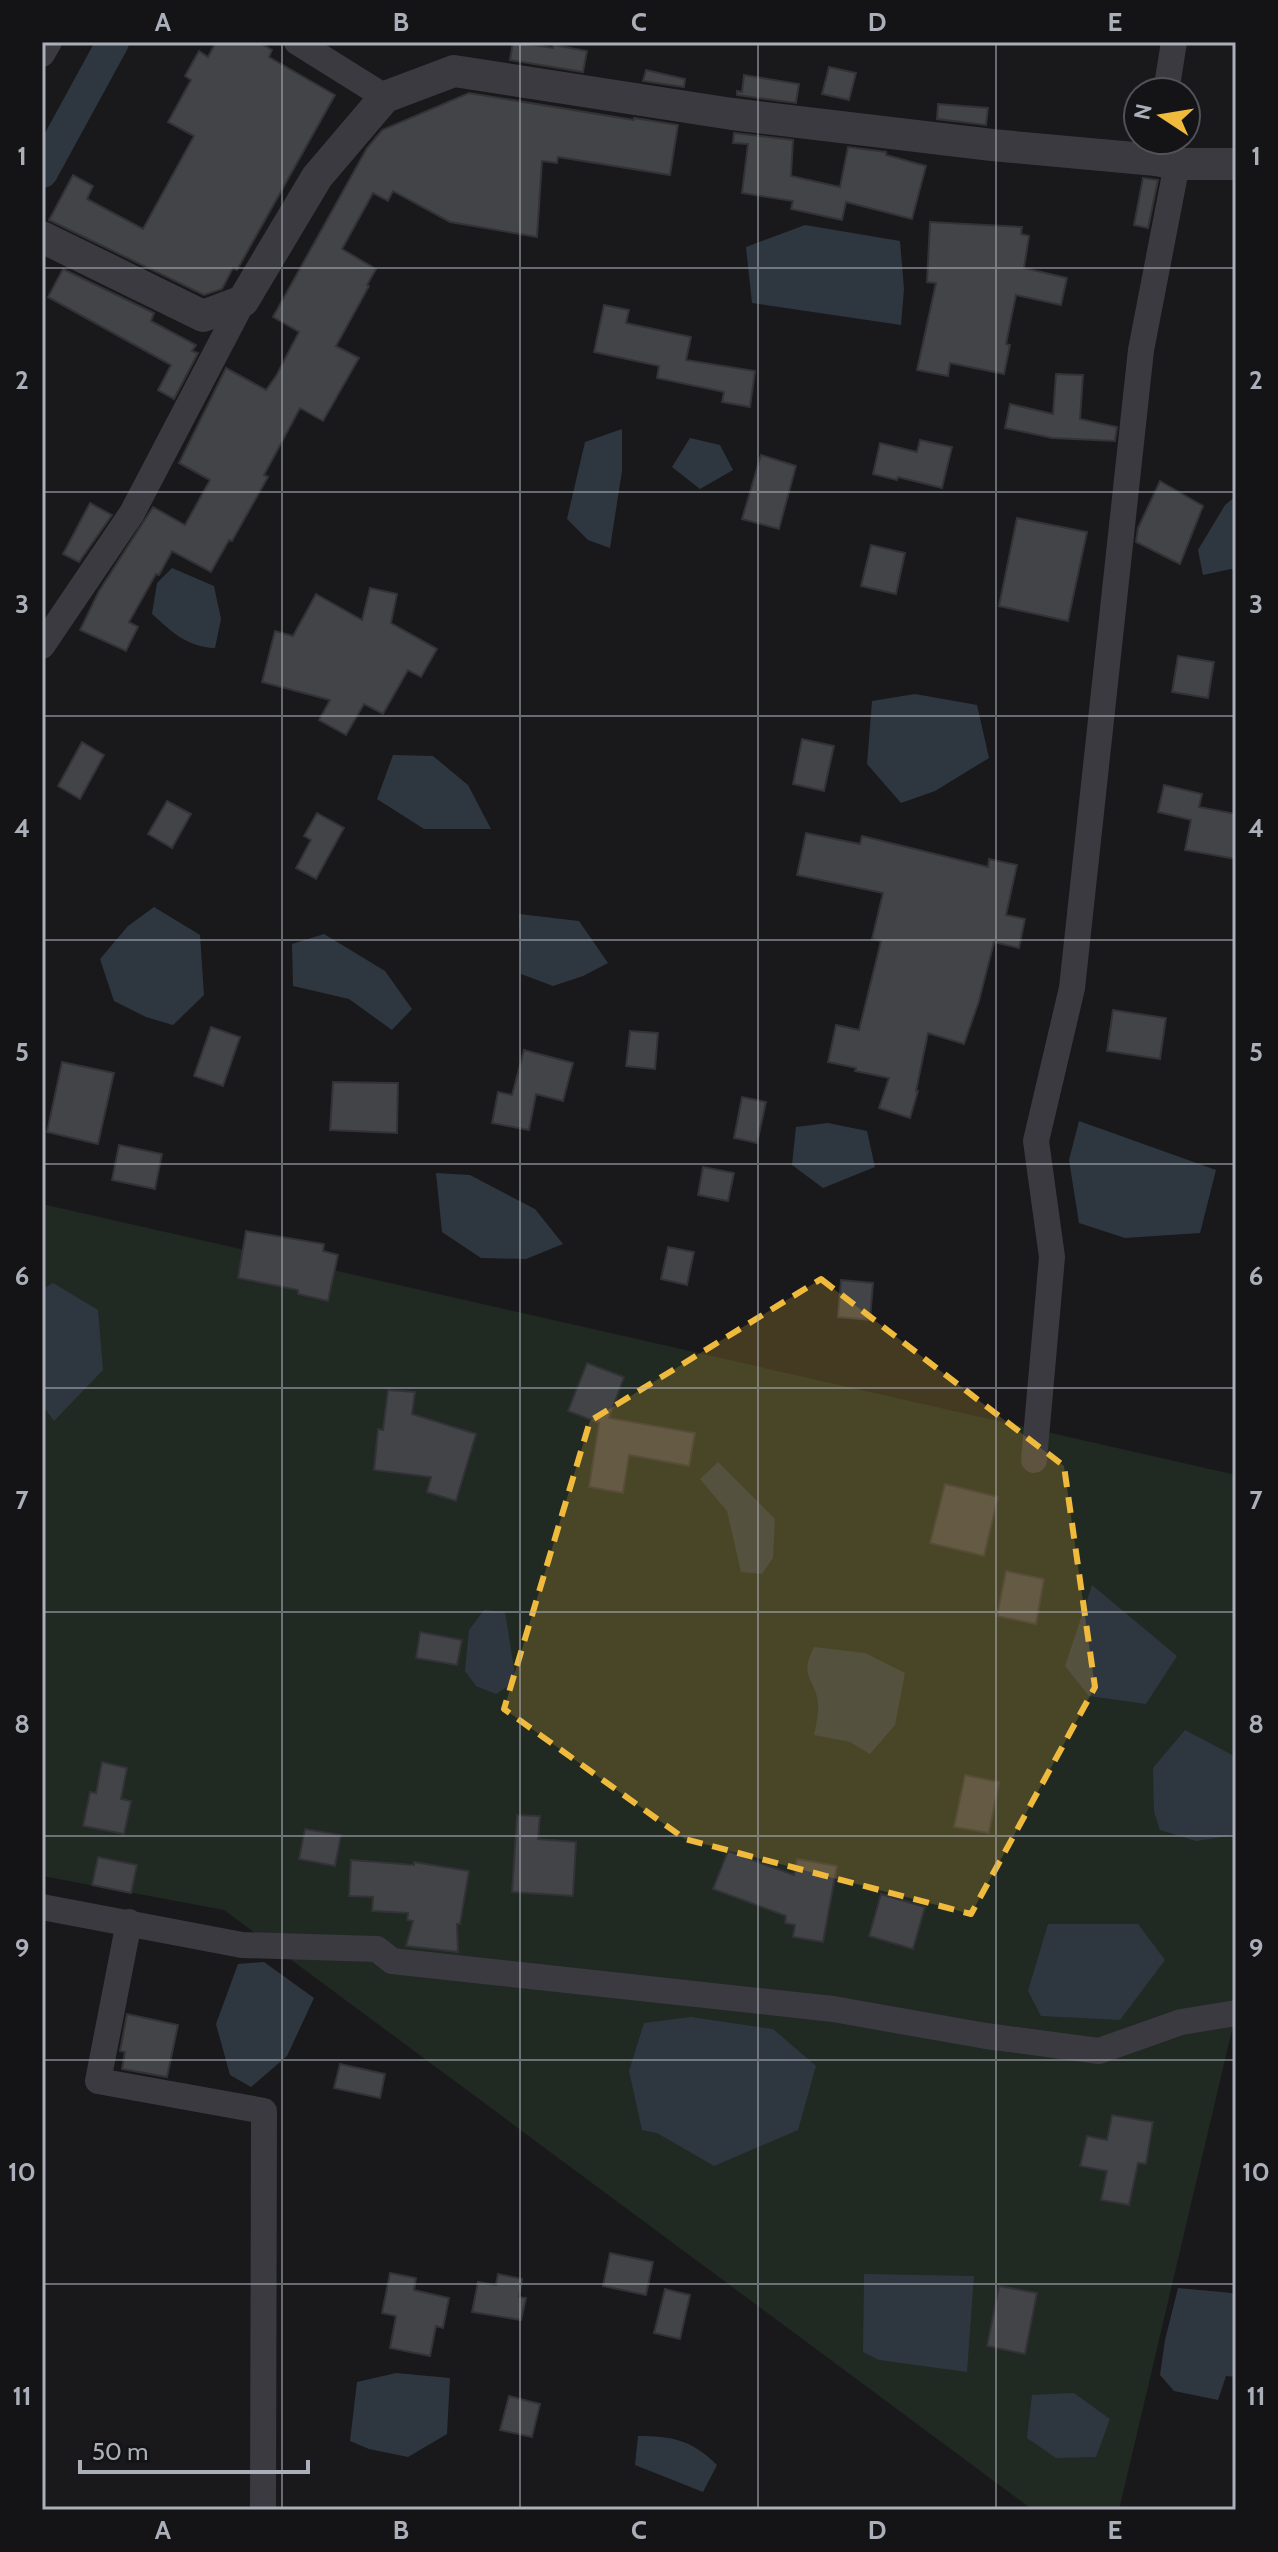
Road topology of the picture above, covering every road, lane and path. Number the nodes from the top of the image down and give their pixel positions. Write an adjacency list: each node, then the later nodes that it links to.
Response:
1 (49, 42): 4 (street)
2 (297, 42): 6 (street)
3 (1174, 42): 5 (street)
4 (42, 54)
5 (1169, 76)
6 (385, 97): 7 (street); 12 (street)
7 (1122, 153)
8 (1164, 156): 14 (street)
9 (1172, 156): 10 (street)
10 (1236, 164)
11 (42, 237): 12 (street)
12 (243, 301): 13 (street)
13 (42, 646)
14 (1034, 1460)
15 (42, 1907): 16 (street)
16 (129, 1922): 17 (street); 18 (street)
17 (1236, 2013)
18 (263, 2510)

